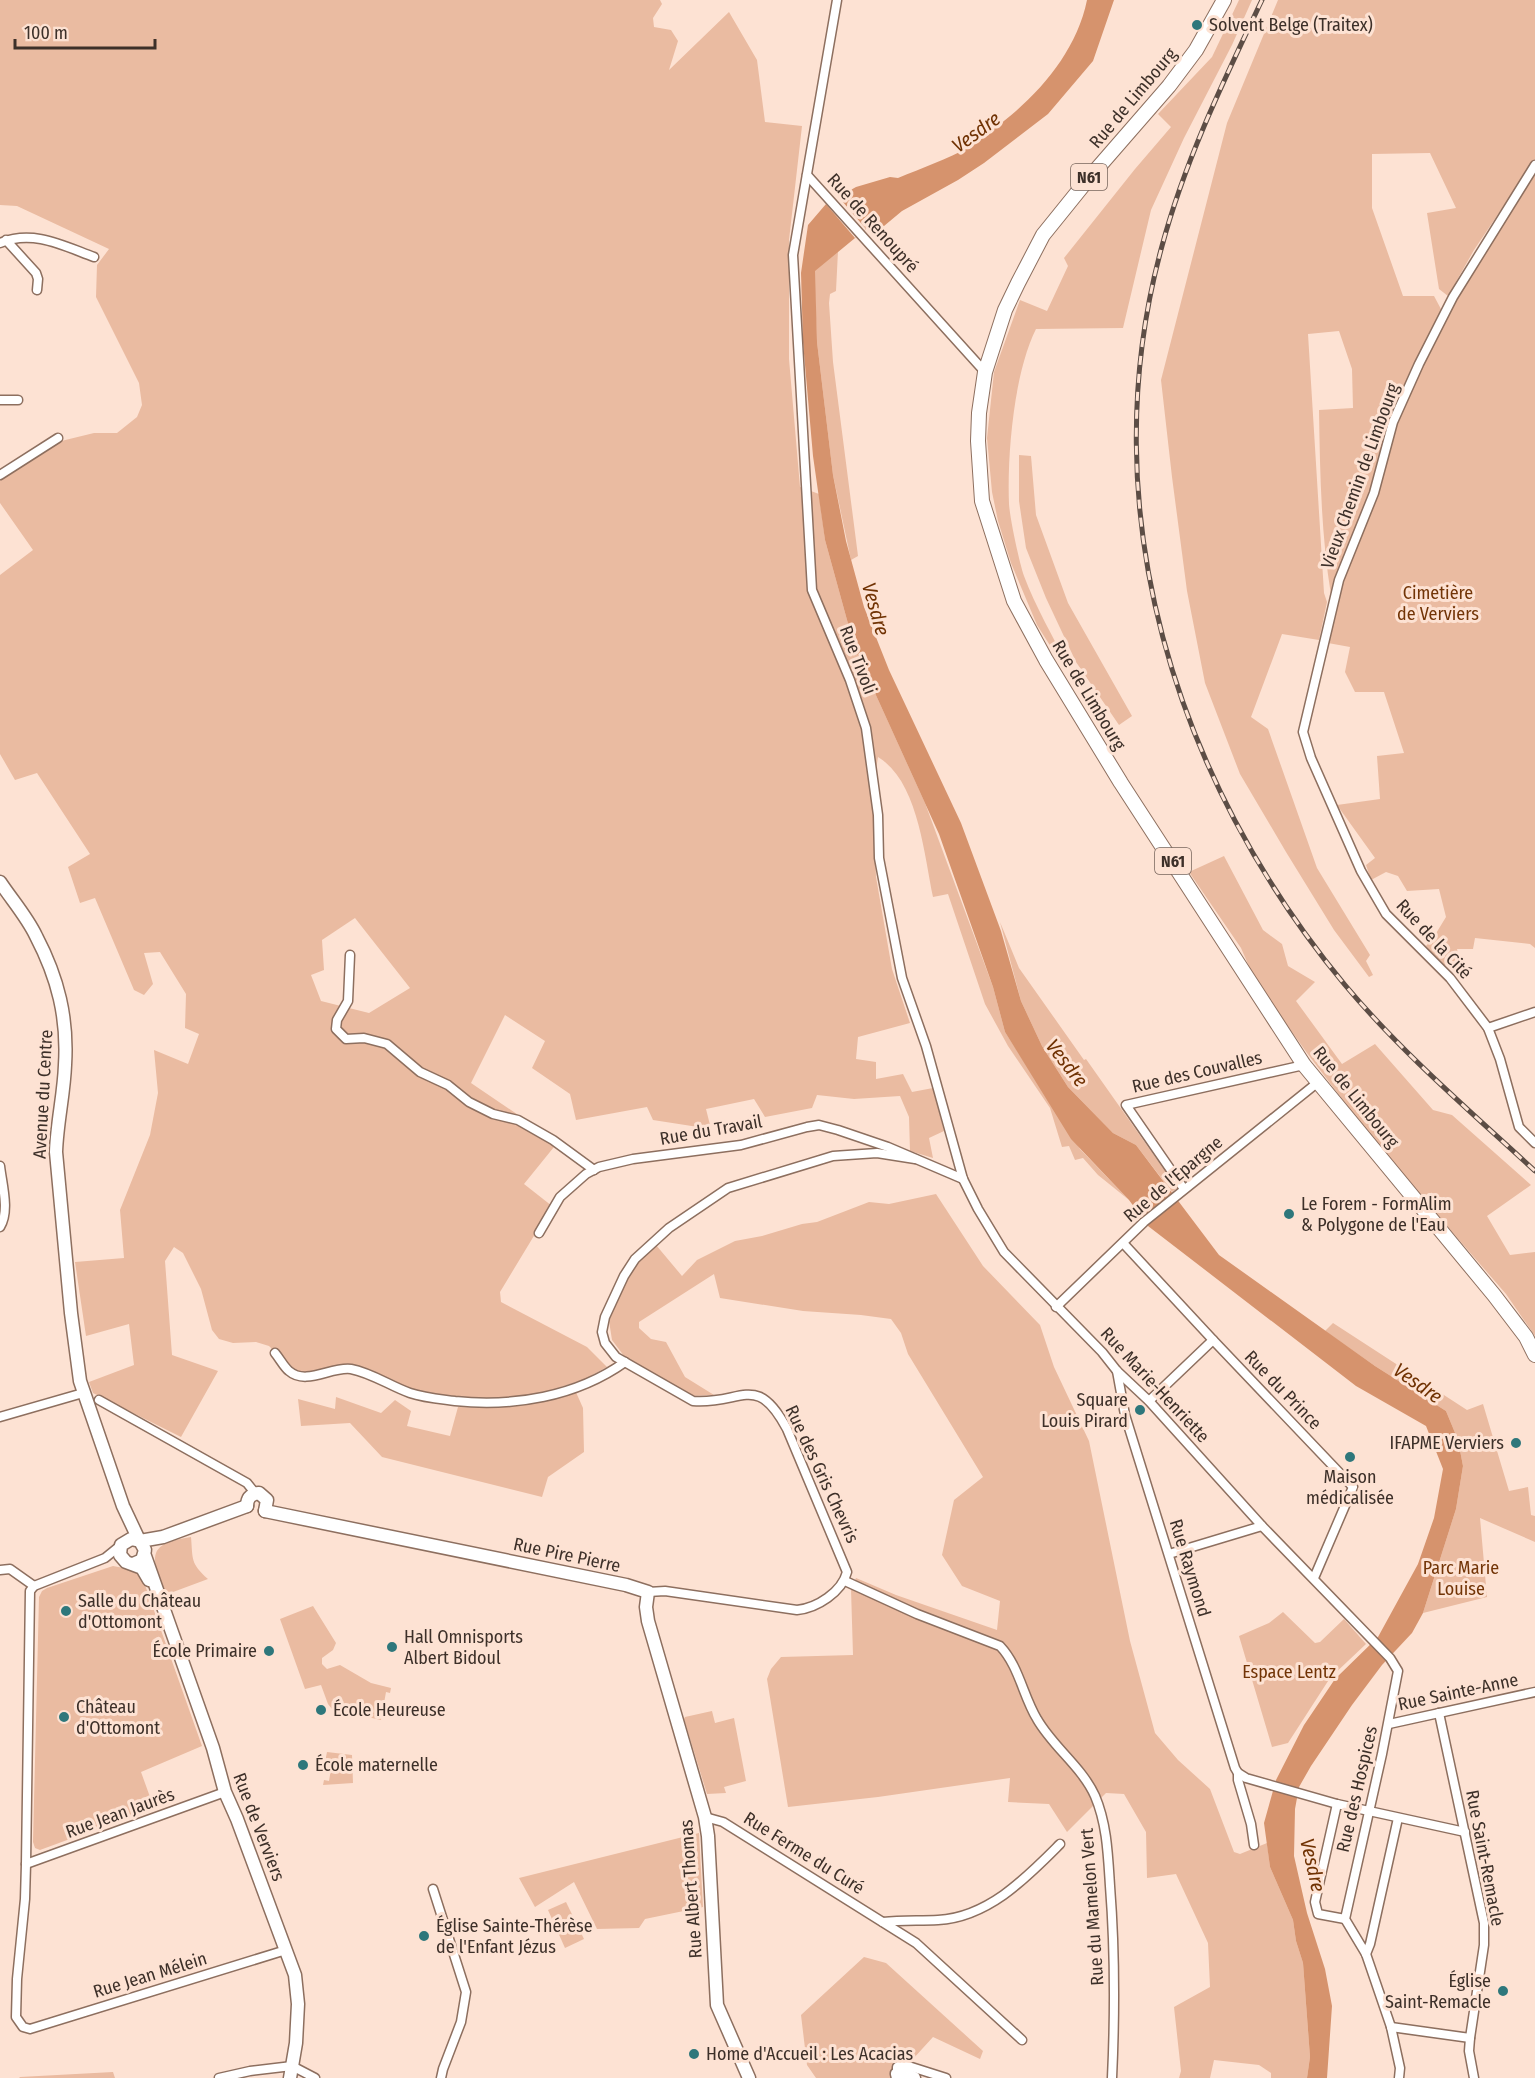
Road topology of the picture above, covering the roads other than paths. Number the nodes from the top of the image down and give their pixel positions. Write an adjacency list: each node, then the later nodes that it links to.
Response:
1 (837, 0): 4 (street, Rue de Renoupré)
2 (1224, 0): 8 (main road, Rue de Limbourg / N61)
3 (1535, 165): 13 (street, Vieux Chemin de Limbourg)
4 (807, 175): 8 (street, Rue de Renoupré); 21 (street, Rue Tivoli)
5 (3, 241): 6 (street); 7 (street)
6 (94, 257)
7 (37, 290)
8 (985, 372): 18 (main road, Rue de Limbourg / N61)
9 (0, 400): 10 (street)
10 (18, 400)
11 (58, 438): 12 (street)
12 (0, 475)
13 (1310, 754): 17 (street, Rue de la Cité)
14 (0, 882): 36 (street, Avenue du Centre)
15 (350, 955): 24 (street)
16 (1535, 1012): 17 (street)
17 (1488, 1028): 20 (street, Rue de la Cité)
18 (1304, 1065): 19 (main road, Rue de Limbourg / N61); 26 (street, Rue des Couvalles)
19 (1317, 1083): 26 (street, Rue de l'Epargne); 33 (main road, Rue de Limbourg / N61)
20 (1535, 1143)
21 (955, 1149): 25 (street, Rue Marie-Henriette)
22 (915, 1159): 24 (street, Rue du Travail); 25 (street); 34 (street, Rue des Gris Chevris)
23 (0, 1166): 27 (street)
24 (594, 1170): 28 (street, Rue du Travail)
25 (963, 1179): 30 (street, Rue Marie-Henriette)
26 (1182, 1191): 29 (street, Rue de l'Epargne)
27 (0, 1227)
28 (539, 1233)
29 (1124, 1243): 30 (street, Rue de l'Epargne); 31 (street, Rue du Prince)
30 (1056, 1307): 35 (street, Rue Marie-Henriette)
31 (1213, 1340): 38 (street); 52 (street, Rue du Prince)
32 (276, 1353): 34 (street)
33 (1535, 1355)
34 (625, 1362): 51 (street, Rue des Gris Chevris)
35 (1117, 1371): 38 (street, Rue Marie-Henriette); 46 (street, Rue Raymond)
36 (83, 1393): 39 (street); 45 (street)
37 (99, 1400): 40 (street)
38 (1149, 1401): 43 (street, Rue Marie-Henriette)
39 (0, 1417)
40 (255, 1493): 41 (street); 42 (street)
41 (248, 1506): 42 (street); 44 (street)
42 (265, 1510): 54 (street, Rue Pire Pierre)
43 (1262, 1526): 46 (street); 52 (street, Rue Marie-Henriette)
44 (158, 1539): 45 (street); 47 (street)
45 (132, 1541): 47 (street); 48 (street); 49 (street)
46 (1168, 1554): 60 (street, Rue Raymond)
47 (145, 1555): 49 (street); 55 (street, Rue de Verviers)
48 (105, 1558): 49 (street); 53 (street)
49 (128, 1562): 55 (street, Rue de Verviers)
50 (0, 1570): 53 (street)
51 (846, 1576): 54 (street, Rue Pire Pierre); 86 (street, Rue du Mamelon Vert)
52 (1314, 1578): 56 (street, Rue Marie-Henriette)
53 (34, 1586): 69 (street)
54 (648, 1592): 64 (street, Rue Albert Thomas)
55 (157, 1594): 61 (street, Rue de Verviers)
56 (1390, 1658): 59 (street, Rue des Hospices)
57 (1535, 1692): 58 (street, Rue Sainte-Anne)
58 (1438, 1713): 59 (street, Rue Sainte-Anne); 66 (street, Rue Saint-Remacle)
59 (1389, 1724): 63 (street, Rue des Hospices)
60 (1238, 1773): 62 (street); 68 (street, Rue Raymond)
61 (225, 1792): 69 (street, Rue Jean Jaurès); 73 (street, Rue de Verviers)
62 (1336, 1804): 63 (street); 71 (street)
63 (1369, 1812): 65 (street); 71 (street, Rue des Hospices)
64 (705, 1817): 72 (street, Rue Ferme du Curé); 83 (street, Rue Albert Thomas)
65 (1398, 1818): 66 (street); 74 (street)
66 (1465, 1832): 76 (street, Rue Saint-Remacle)
67 (1060, 1844): 72 (street)
68 (1254, 1845)
69 (26, 1864): 73 (street, Rue Jean Mélein)
70 (433, 1889): 82 (street)
71 (1345, 1918): 74 (street)
72 (883, 1922): 77 (street, Rue Ferme du Curé)
73 (286, 1950): 78 (street, Rue de Verviers)
74 (1366, 1954): 75 (street)
75 (1391, 2027): 76 (street); 87 (street)
76 (1470, 2038): 88 (street, Rue Saint-Remacle)
77 (1022, 2040)
78 (291, 2072): 80 (street); 81 (street)
79 (897, 2076): 84 (street); 85 (street)
80 (219, 2078)
81 (315, 2078)
82 (441, 2078)
83 (749, 2078)
84 (914, 2078)
85 (945, 2078)
86 (1112, 2078)
87 (1399, 2078)
88 (1474, 2078)

